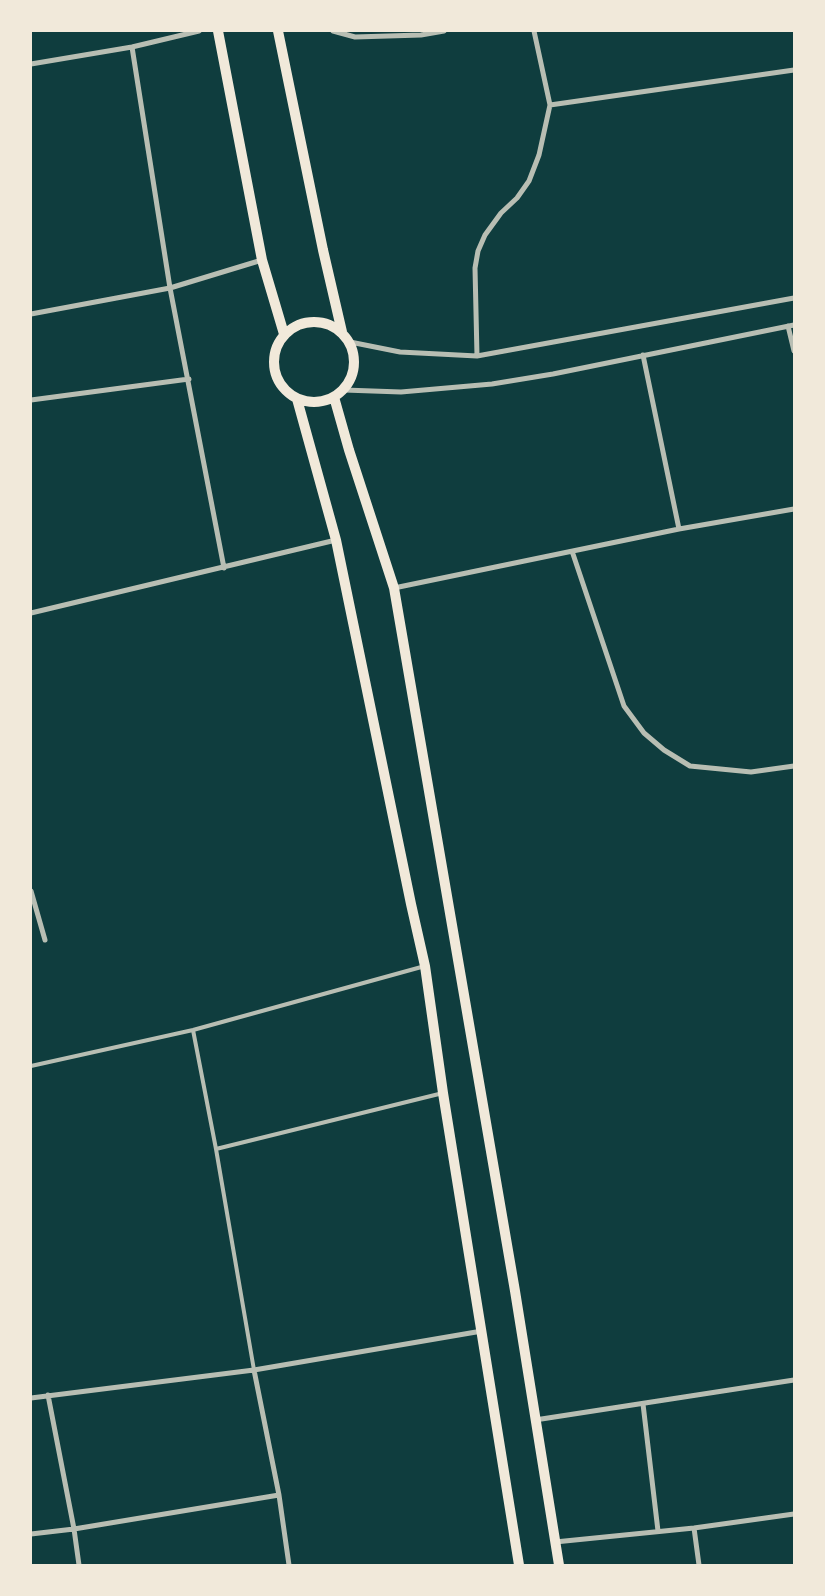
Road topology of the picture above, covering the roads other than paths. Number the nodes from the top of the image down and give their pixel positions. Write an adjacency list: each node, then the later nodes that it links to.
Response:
1 (199, 31): 7 (street)
2 (218, 31): 11 (main road)
3 (278, 31): 16 (main road)
4 (333, 31): 5 (street)
5 (444, 31)
6 (534, 31): 10 (street)
7 (132, 47): 8 (street); 12 (street)
8 (31, 64)
9 (794, 70): 10 (street)
10 (550, 105): 21 (street)
11 (262, 260): 12 (street); 17 (main road)
12 (170, 288): 14 (street); 22 (street)
13 (794, 298): 21 (street)
14 (31, 314)
15 (791, 325): 19 (street); 20 (street)
16 (342, 332): 17 (main road); 18 (main road)
17 (284, 334): 25 (main road)
18 (350, 342): 21 (street); 23 (main road)
19 (794, 351)
20 (644, 355): 23 (street); 28 (street)
21 (477, 356)
22 (189, 379): 26 (street); 31 (street)
23 (344, 390): 24 (main road)
24 (334, 397): 25 (main road); 32 (main road)
25 (297, 399): 29 (main road)
26 (31, 400)
27 (794, 509): 28 (street)
28 (679, 529): 30 (street)
29 (336, 540): 31 (street); 37 (main road)
30 (572, 551): 32 (street); 34 (street)
31 (224, 568): 33 (street)
32 (394, 588): 48 (main road)
33 (31, 613)
34 (794, 766)
35 (31, 891): 36 (street)
36 (45, 940)
37 (425, 966): 38 (lane); 40 (main road)
38 (192, 1030): 39 (lane); 41 (lane)
39 (31, 1066)
40 (443, 1093): 41 (lane); 42 (main road)
41 (216, 1149): 43 (lane)
42 (482, 1331): 43 (street); 58 (main road)
43 (254, 1370): 45 (street); 49 (street)
44 (794, 1380): 47 (street)
45 (48, 1395): 46 (street); 52 (street)
46 (31, 1398)
47 (643, 1404): 48 (street); 53 (street)
48 (536, 1420): 55 (main road)
49 (278, 1495): 52 (street); 57 (street)
50 (794, 1514): 51 (street)
51 (694, 1528): 53 (street); 60 (street)
52 (74, 1529): 54 (street); 56 (street)
53 (658, 1531): 55 (street)
54 (31, 1534)
55 (555, 1542): 59 (main road)
56 (79, 1565)
57 (289, 1565)
58 (519, 1565)
59 (559, 1565)
60 (699, 1565)

